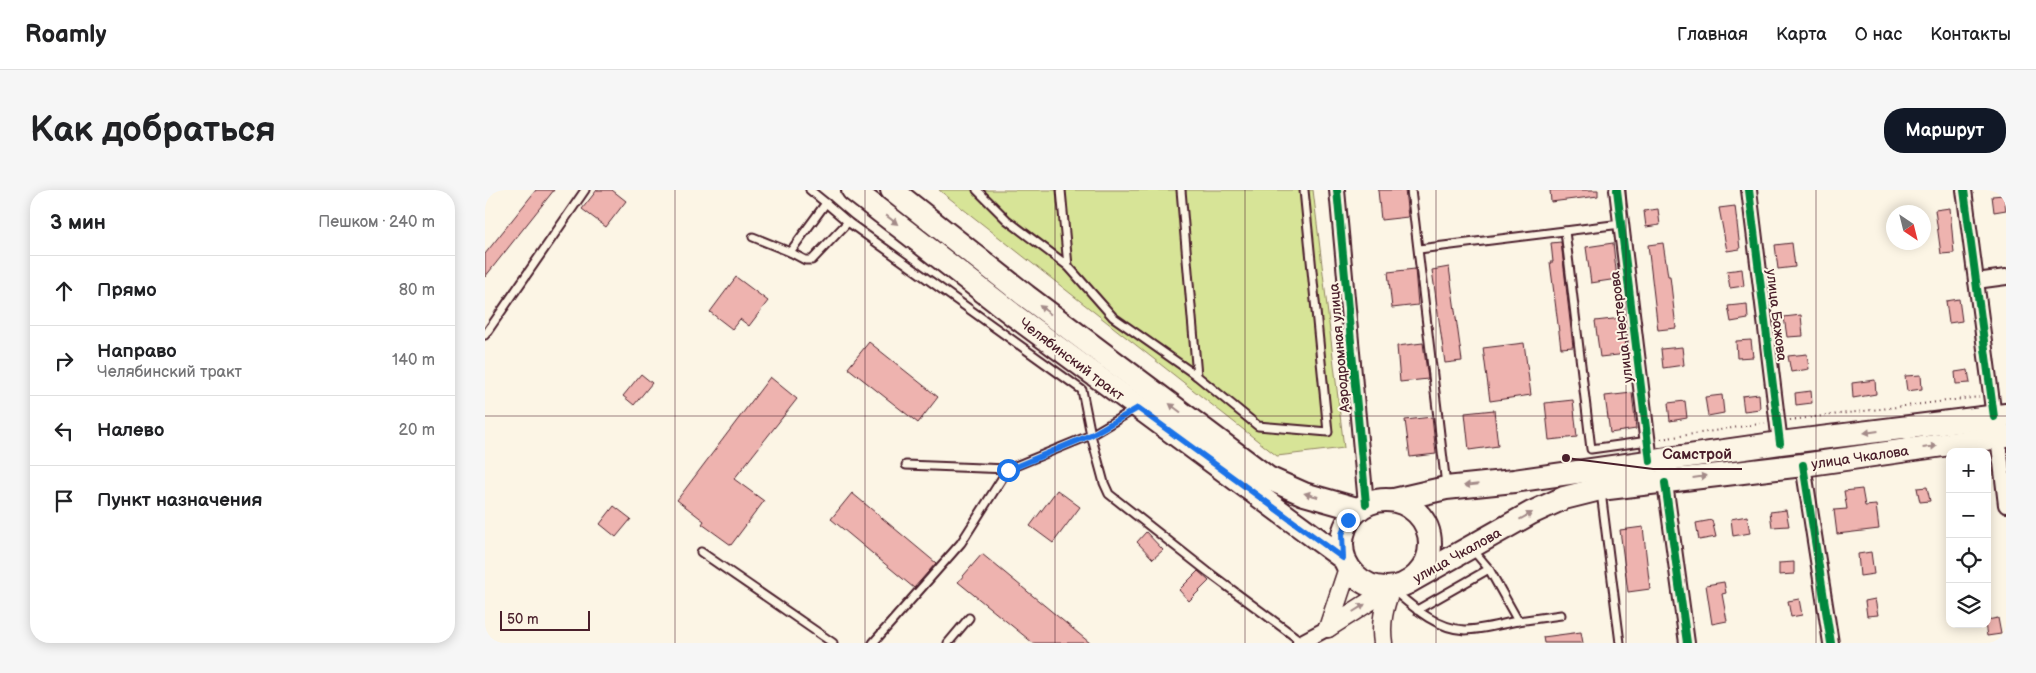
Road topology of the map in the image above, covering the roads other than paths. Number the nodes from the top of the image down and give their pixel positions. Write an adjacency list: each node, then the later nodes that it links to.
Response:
1 (585, 190): 24 (lane)
2 (810, 190): 14 (lane)
3 (853, 190): 25 (main road, Челябинский тракт, one-way to 25)
4 (892, 190): 41 (main road, Челябинский тракт, one-way to 4)
5 (977, 190): 21 (lane)
6 (1061, 190): 21 (lane)
7 (1181, 190): 26 (lane)
8 (1304, 190): 26 (lane)
9 (1337, 190): 41 (street, Аэродромная улица)
10 (1411, 190): 19 (lane)
11 (1617, 190): 16 (street, улица Нестерова)
12 (1749, 190): 30 (street, улица Бажова)
13 (1964, 190): 23 (street)
14 (826, 202): 15 (lane); 20 (lane)
15 (848, 222): 20 (lane); 27 (lane)
16 (1621, 224): 17 (lane); 32 (street, улица Нестерова)
17 (1565, 231): 19 (lane); 34 (lane)
18 (753, 237): 20 (lane)
19 (1419, 249): 38 (lane)
20 (790, 252)
21 (1068, 266): 26 (lane)
22 (2006, 277): 23 (street)
23 (1976, 281): 29 (street)
24 (485, 335)
25 (1079, 372): 27 (lane); 28 (main road, Челябинский тракт)
26 (1197, 376)
27 (1082, 390): 31 (lane)
28 (1138, 408): 31 (lane); 44 (main road, Челябинский тракт)
29 (1999, 420): 30 (main road, улица Чкалова, one-way to 30); 35 (main road, улица Чкалова, one-way to 29); 40 (street)
30 (1779, 432): 32 (main road, улица Чкалова)
31 (1091, 435): 36 (lane); 52 (lane)
32 (1649, 451): 34 (main road, улица Чкалова)
33 (906, 465): 36 (lane)
34 (1594, 465): 37 (main road, улица Чкалова); 38 (main road, улица Чкалова, one-way to 38); 42 (main road, улица Чкалова, one-way to 34); 57 (lane)
35 (1803, 465): 37 (main road, улица Чкалова, one-way to 35); 59 (street)
36 (1008, 470): 54 (lane)
37 (1665, 483): 58 (street)
38 (1446, 488): 39 (main road, улица Чкалова)
39 (1394, 500): 41 (main road); 46 (main road)
40 (2006, 505)
41 (1362, 506): 44 (main road)
42 (1472, 548): 45 (lane); 46 (main road, улица Чкалова)
43 (701, 552): 53 (lane)
44 (1346, 563): 46 (main road); 51 (street)
45 (1489, 569): 47 (lane); 50 (lane)
46 (1399, 586): 47 (lane); 51 (street, one-way to 46); 56 (street)
47 (1417, 610): 50 (lane)
48 (1561, 615): 50 (lane)
49 (969, 618): 55 (lane)
50 (1518, 621)
51 (1328, 628): 52 (street)
52 (1301, 642)
53 (833, 643)
54 (873, 643)
55 (948, 643)
56 (1383, 643)
57 (1620, 643)
58 (1687, 643)
59 (1831, 643)

